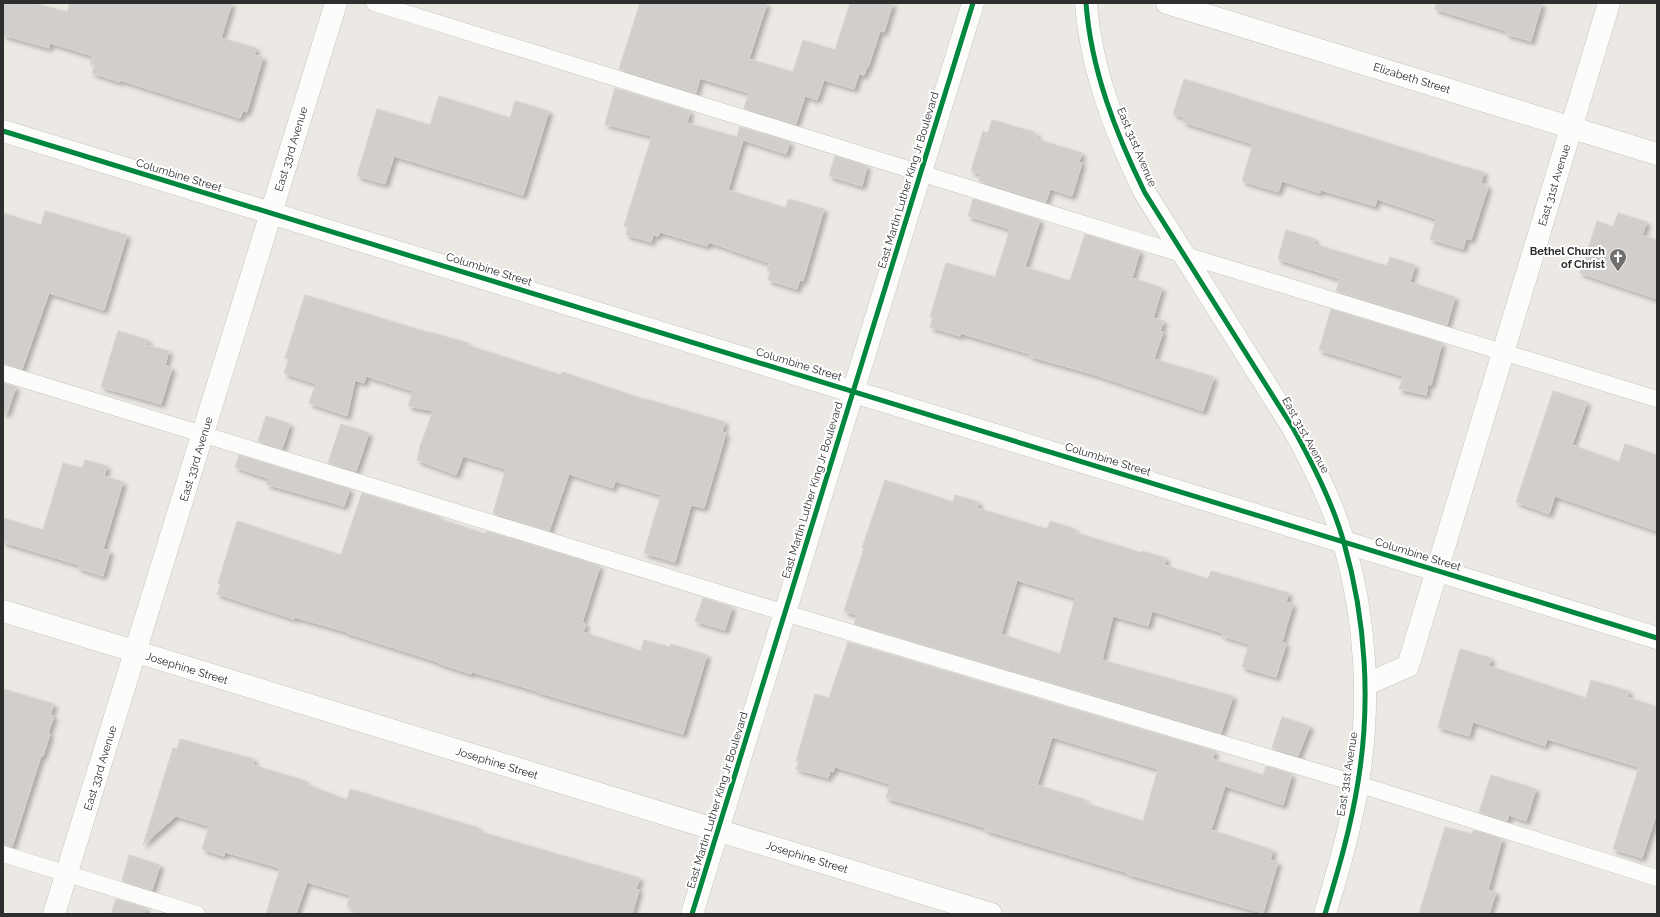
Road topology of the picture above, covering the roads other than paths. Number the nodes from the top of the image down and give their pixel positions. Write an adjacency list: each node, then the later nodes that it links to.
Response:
1 (336, 3): 11 (street, East 33rd Avenue)
2 (374, 3): 10 (lane)
3 (973, 3): 10 (street, East Martin Luther King Jr Boulevard)
4 (1086, 3): 12 (street, East 31st Avenue)
5 (1167, 3): 7 (street, Elizabeth Street)
6 (1610, 3): 7 (street, East 31st Avenue)
7 (1572, 127): 9 (street, Elizabeth Street); 13 (street, East 31st Avenue)
8 (3, 131): 11 (street, Columbine Street)
9 (1657, 154)
10 (920, 173): 12 (lane); 15 (street, East Martin Luther King Jr Boulevard)
11 (271, 213): 15 (street, Columbine Street); 17 (street, East 33rd Avenue)
12 (1183, 254): 13 (lane); 18 (street, East 31st Avenue)
13 (1503, 352): 16 (lane); 19 (street, East 31st Avenue)
14 (3, 373): 17 (lane)
15 (853, 392): 18 (street, Columbine Street); 21 (street, East Martin Luther King Jr Boulevard)
16 (1657, 399)
17 (203, 434): 21 (lane); 23 (street, East 33rd Avenue)
18 (1344, 542): 19 (street, Columbine Street); 24 (street, East 31st Avenue)
19 (1436, 570): 22 (street, Columbine Street); 24 (street, East 31st Avenue)
20 (3, 611): 23 (street, Josephine Street)
21 (785, 613): 25 (lane); 26 (street, East Martin Luther King Jr Boulevard)
22 (1657, 638)
23 (136, 652): 26 (street, Josephine Street); 28 (street, East 33rd Avenue)
24 (1365, 685): 25 (street, East 31st Avenue)
25 (1358, 784): 29 (lane); 34 (street, East 31st Avenue)
26 (718, 830): 32 (street, East Martin Luther King Jr Boulevard); 33 (street, Josephine Street)
27 (3, 854): 28 (lane)
28 (67, 874): 30 (street, East 33rd Avenue); 31 (lane)
29 (1657, 878)
30 (54, 914)
31 (197, 914)
32 (692, 914)
33 (991, 914)
34 (1325, 914)

